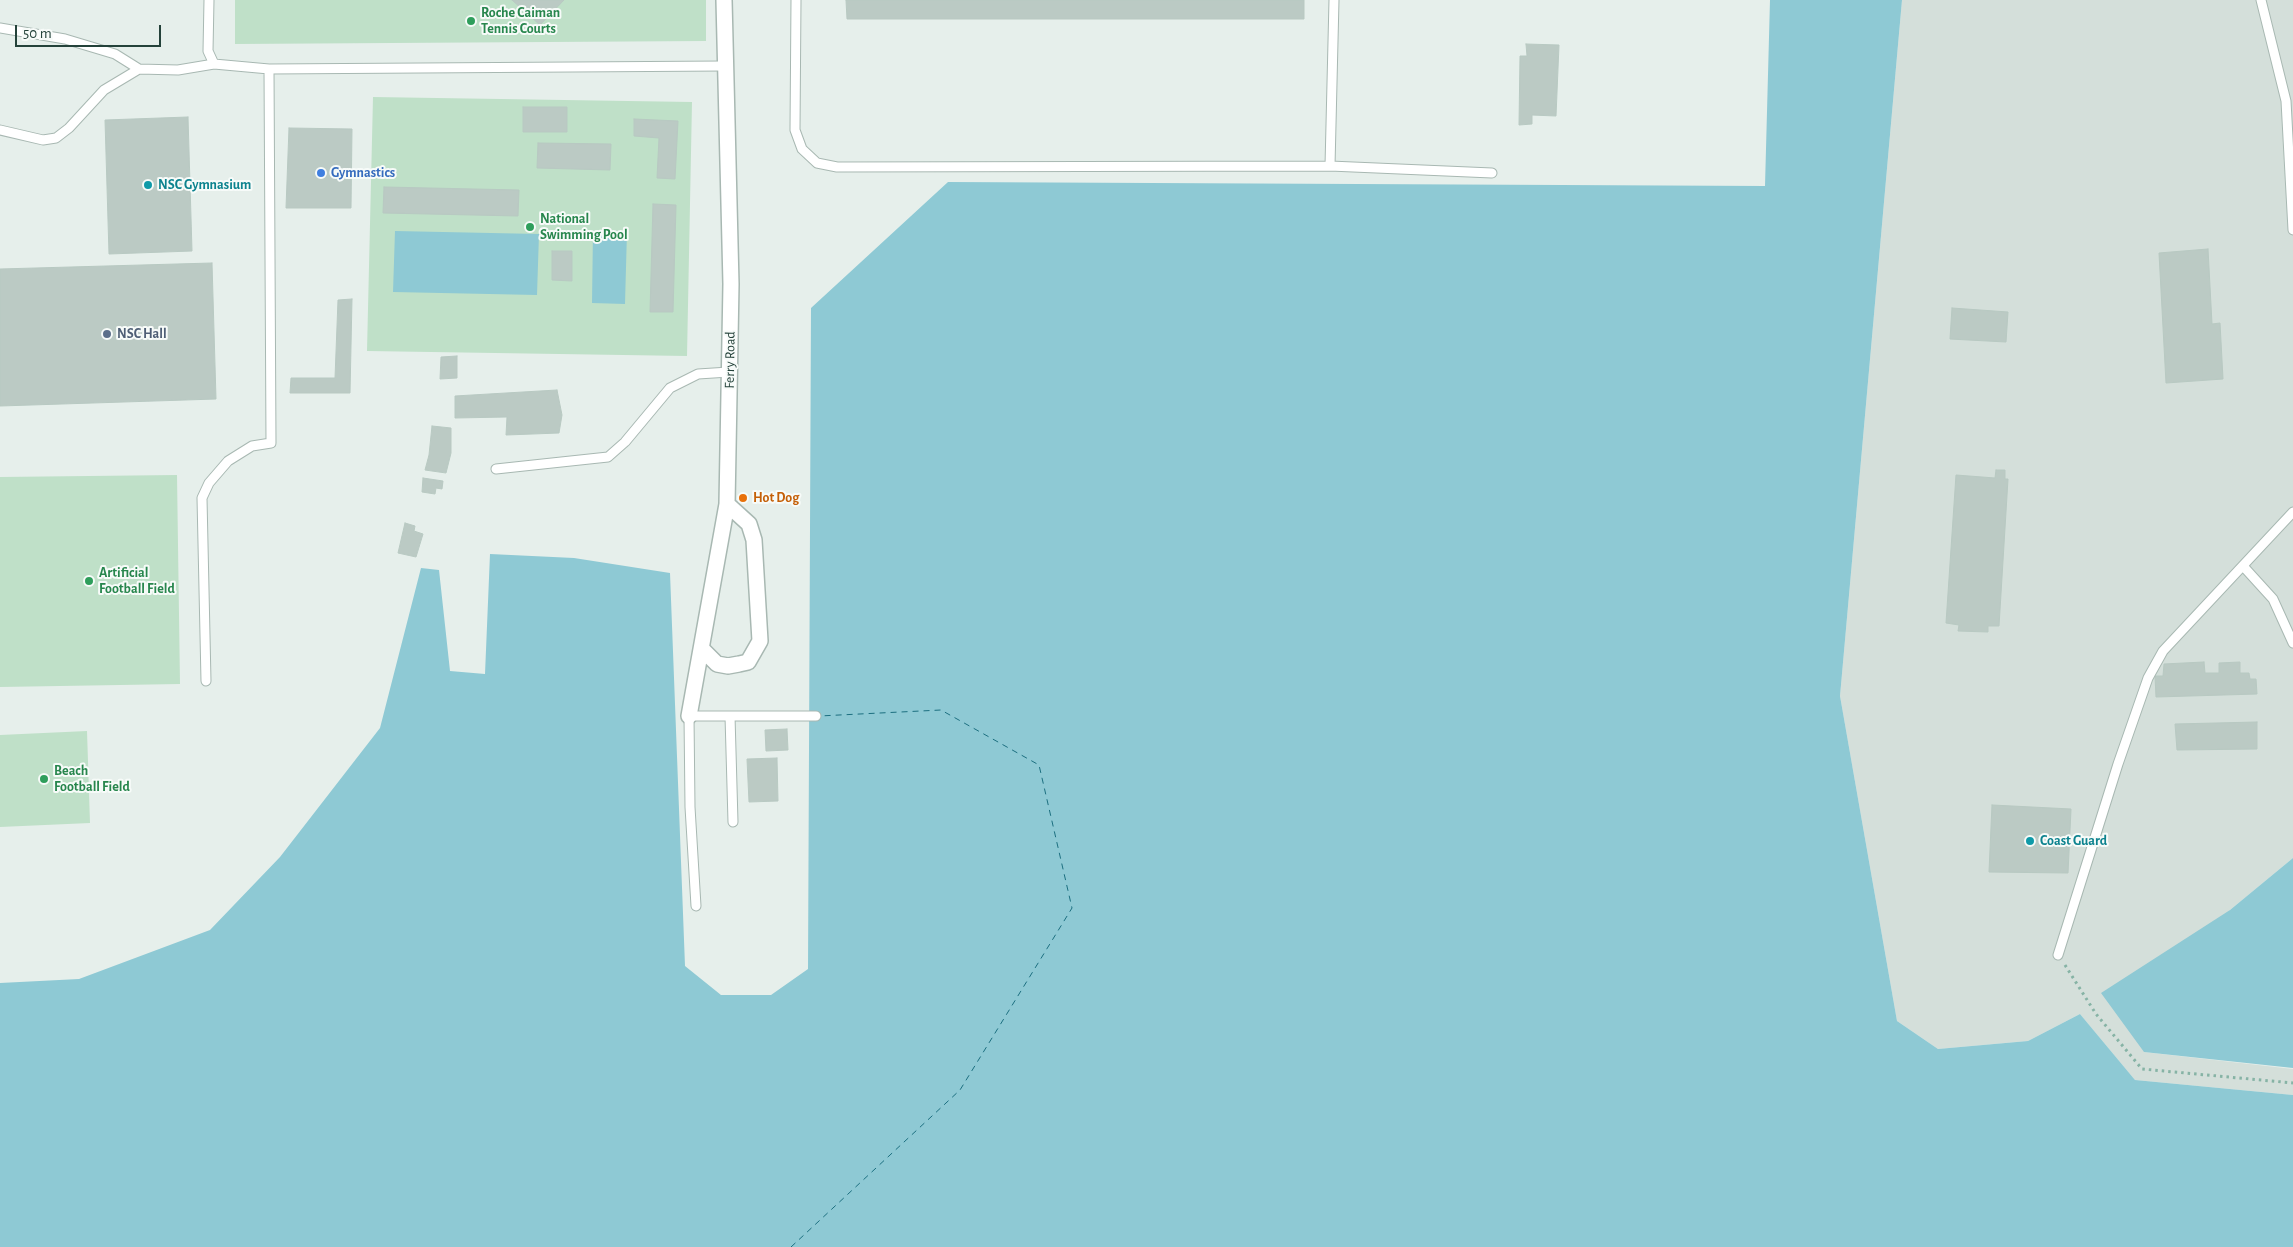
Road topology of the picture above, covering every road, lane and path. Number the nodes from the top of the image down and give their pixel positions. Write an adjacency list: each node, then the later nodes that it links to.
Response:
1 (209, 0): 7 (lane)
2 (724, 0): 8 (street, Ferry Road)
3 (796, 0): 12 (lane)
4 (1334, 0): 12 (lane)
5 (2261, 0): 14 (lane)
6 (0, 28): 9 (lane)
7 (214, 64): 9 (lane); 10 (lane)
8 (724, 66): 10 (lane); 15 (street, Ferry Road)
9 (139, 69): 11 (lane)
10 (269, 69): 22 (lane)
11 (0, 130)
12 (1330, 166): 13 (lane)
13 (1492, 173)
14 (2293, 230)
15 (730, 372): 16 (lane); 17 (street, Ferry Road)
16 (496, 469)
17 (727, 504): 21 (street, Ferry Road); 21 (street)
18 (2293, 512): 19 (lane)
19 (2242, 566): 20 (lane); 28 (lane)
20 (2293, 643)
21 (702, 649): 23 (street, Ferry Road)
22 (206, 680)
23 (689, 716): 24 (lane); 27 (lane)
24 (730, 716): 25 (lane); 26 (lane)
25 (816, 716)
26 (733, 822)
27 (696, 906)
28 (2058, 955): 29 (path)
29 (2293, 1083)

